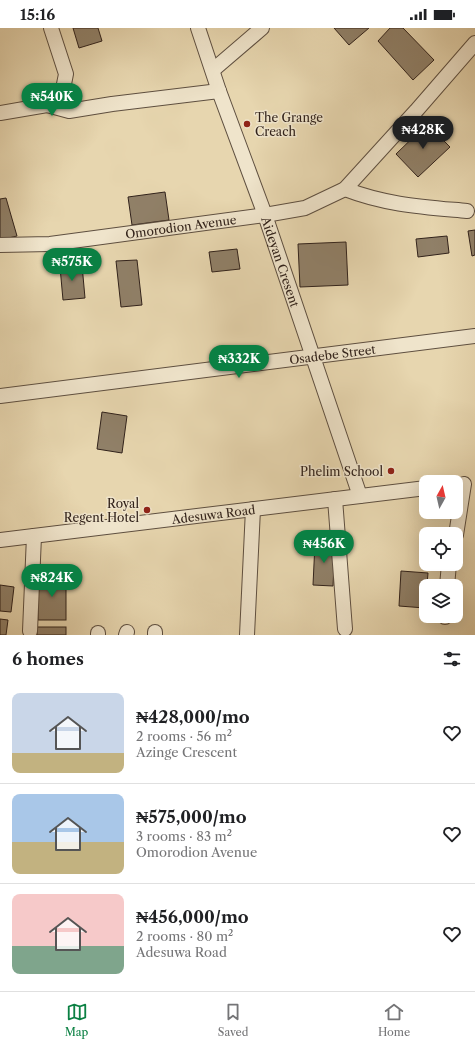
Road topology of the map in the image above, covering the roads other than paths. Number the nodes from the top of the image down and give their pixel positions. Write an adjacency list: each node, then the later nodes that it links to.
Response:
1 (51, 28): 7 (street)
2 (198, 28): 5 (street, Aideyan Cresent)
3 (262, 28): 5 (street)
4 (475, 43): 9 (street)
5 (213, 70): 6 (street, Aideyan Cresent)
6 (219, 91): 7 (street); 11 (street, Aideyan Cresent)
7 (47, 105): 8 (street)
8 (0, 113)
9 (345, 188): 10 (street); 11 (street, Omorodion Avenue)
10 (467, 211)
11 (265, 215): 12 (street, Omorodion Avenue); 14 (street, Aideyan Cresent)
12 (0, 245)
13 (475, 336): 14 (street, Osadebe Street)
14 (312, 357): 15 (street, Osadebe Street); 18 (street, Aideyan Cresent)
15 (0, 396)
16 (465, 484): 21 (street)
17 (419, 489): 18 (street, Adesuwa Road)
18 (360, 496): 19 (street, Adesuwa Road)
19 (335, 499): 20 (street, Adesuwa Road); 24 (street)
20 (253, 509): 22 (street, Adesuwa Road); 26 (street)
21 (457, 527)
22 (34, 536): 23 (street, Adesuwa Road); 25 (street)
23 (0, 540)
24 (345, 629)
25 (30, 631)
26 (247, 635)

